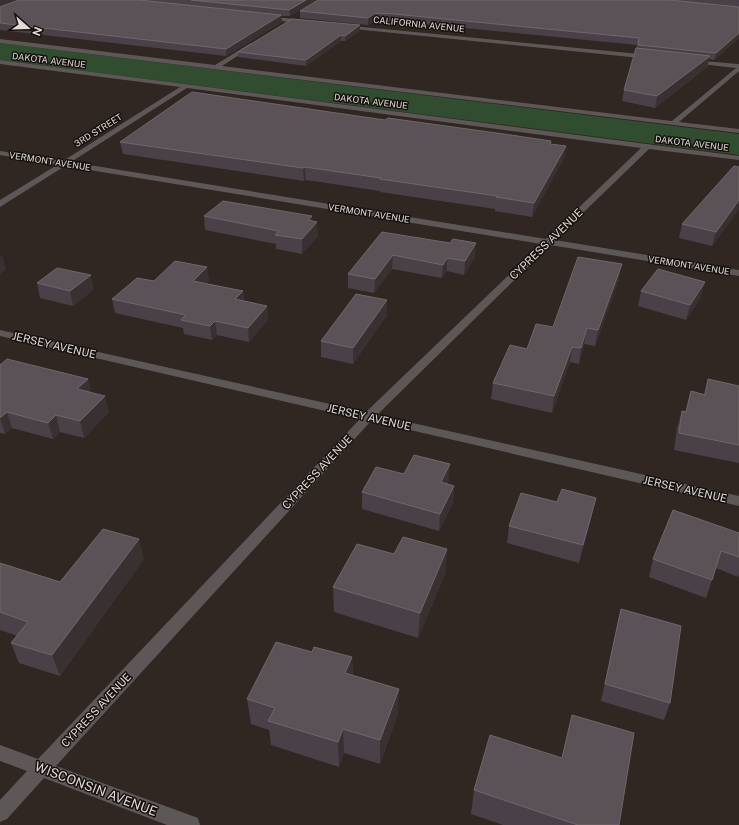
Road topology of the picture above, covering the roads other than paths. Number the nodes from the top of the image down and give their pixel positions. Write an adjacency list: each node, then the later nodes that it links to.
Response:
1 (298, 16): 3 (street)
2 (260, 17): 3 (street)
3 (292, 20): 4 (street); 6 (street)
4 (315, 22)
5 (339, 25): 9 (street, CALIFORNIA AVENUE)
6 (279, 28)
7 (0, 41): 12 (street, DAKOTA AVENUE)
8 (254, 44): 12 (street)
9 (660, 58)
10 (684, 61): 13 (street)
11 (0, 62): 14 (street, DAKOTA AVENUE)
12 (217, 67): 15 (street, DAKOTA AVENUE)
13 (739, 67): 15 (street)
14 (186, 86): 17 (street, DAKOTA AVENUE); 20 (street, 3RD STREET)
15 (673, 123): 16 (street, DAKOTA AVENUE)
16 (739, 131)
17 (647, 146): 19 (street, DAKOTA AVENUE); 22 (street, CYPRESS AVENUE)
18 (0, 153): 20 (street, VERMONT AVENUE)
19 (739, 158)
20 (64, 164): 21 (street, 3RD STREET); 22 (street, VERMONT AVENUE)
21 (0, 204)
22 (548, 242): 23 (street, VERMONT AVENUE); 25 (street, CYPRESS AVENUE)
23 (739, 273)
24 (0, 333): 25 (street, JERSEY AVENUE)
25 (368, 417): 26 (street, JERSEY AVENUE); 28 (street, CYPRESS AVENUE)
26 (739, 501)
27 (0, 753): 28 (street, WISCONSIN AVENUE)
28 (41, 768): 29 (street, CYPRESS AVENUE); 30 (street, WISCONSIN AVENUE)
29 (0, 813)
30 (191, 825)

